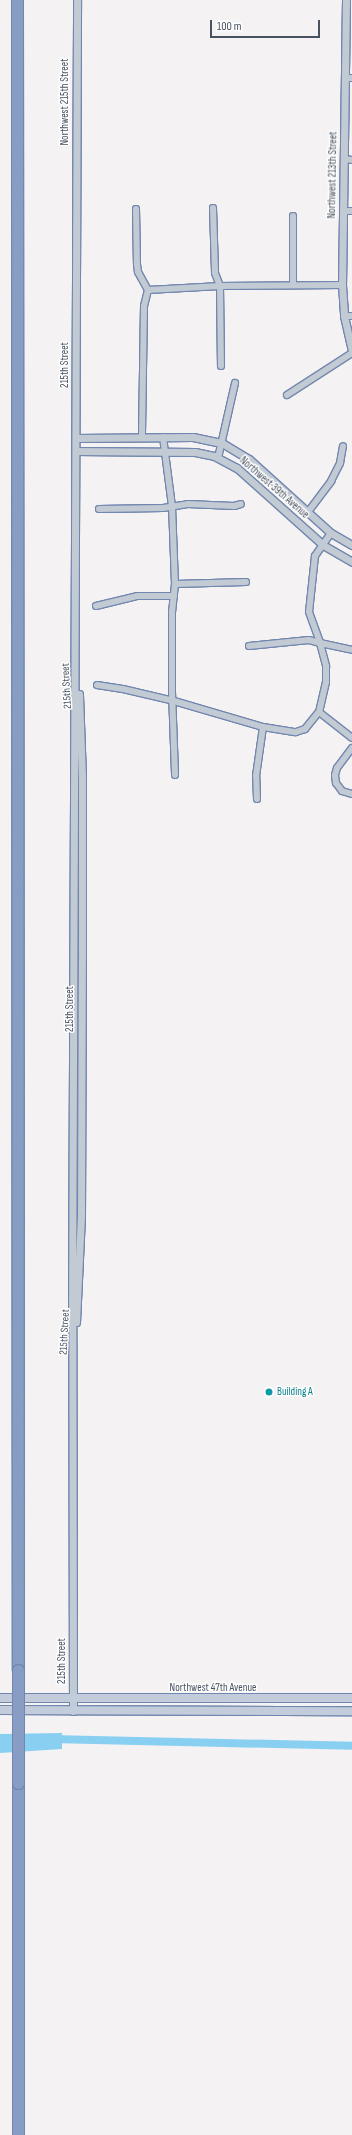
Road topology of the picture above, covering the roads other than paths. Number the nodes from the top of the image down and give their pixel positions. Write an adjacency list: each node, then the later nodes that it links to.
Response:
1 (17, 0): 62 (highway, bridge)
2 (77, 0): 7 (street, Northwest 215th Street)
3 (346, 0): 4 (street, Northwest 213th Street)
4 (348, 78): 5 (street, Northwest 213th Street)
5 (344, 159): 6 (street); 10 (street, Northwest 213th Street)
6 (352, 160)
7 (75, 203): 26 (street, 215th Street)
8 (213, 208): 15 (street)
9 (136, 209): 16 (street)
10 (343, 211): 11 (street); 14 (street, Northwest 213th Street)
11 (352, 211)
12 (293, 216): 13 (street)
13 (293, 285): 14 (street); 15 (street)
14 (342, 285): 17 (street, Northwest 213th Street)
15 (220, 286): 16 (street); 21 (street)
16 (148, 290): 24 (street)
17 (344, 316): 18 (street); 19 (street, Northwest 213th Street)
18 (352, 316)
19 (352, 350)
20 (352, 353): 23 (street)
21 (221, 366)
22 (235, 383): 27 (street)
23 (286, 395)
24 (142, 437): 25 (street, Northwest 39th Avenue); 26 (street, Northwest 39th Avenue)
25 (162, 437): 27 (street, Northwest 39th Avenue); 30 (street)
26 (76, 438): 29 (street, 215th Street)
27 (222, 443): 31 (street); 35 (street, Northwest 39th Avenue)
28 (343, 446): 35 (street)
29 (76, 451): 30 (street, Northwest 39th Avenue); 57 (street, 215th Street)
30 (164, 451): 31 (street, Northwest 39th Avenue); 33 (street)
31 (218, 458): 37 (street, Northwest 39th Avenue)
32 (241, 504): 33 (street)
33 (172, 506): 34 (street); 41 (street)
34 (99, 509)
35 (308, 512): 36 (street, Northwest 39th Avenue)
36 (331, 533): 37 (street); 38 (street, Northwest 39th Avenue)
37 (323, 545): 39 (street, Northwest 39th Avenue); 44 (street)
38 (352, 545)
39 (352, 562)
40 (246, 582): 41 (street)
41 (174, 584): 42 (street)
42 (174, 596): 43 (street); 48 (street)
43 (96, 606)
44 (320, 643): 45 (street); 46 (street); 49 (street)
45 (249, 646)
46 (352, 650)
47 (97, 685): 48 (street)
48 (174, 701): 50 (street); 53 (street)
49 (319, 712): 50 (street); 51 (street)
50 (263, 727): 55 (street)
51 (352, 738)
52 (352, 748): 54 (street)
53 (175, 775)
54 (352, 794)
55 (257, 799)
56 (0, 1698): 57 (main road, Northwest 47th Avenue)
57 (73, 1698): 58 (main road, Northwest 47th Avenue); 60 (street, 215th Street)
58 (352, 1698)
59 (0, 1710): 60 (main road)
60 (73, 1711): 61 (main road)
61 (352, 1711)
62 (18, 2135)

